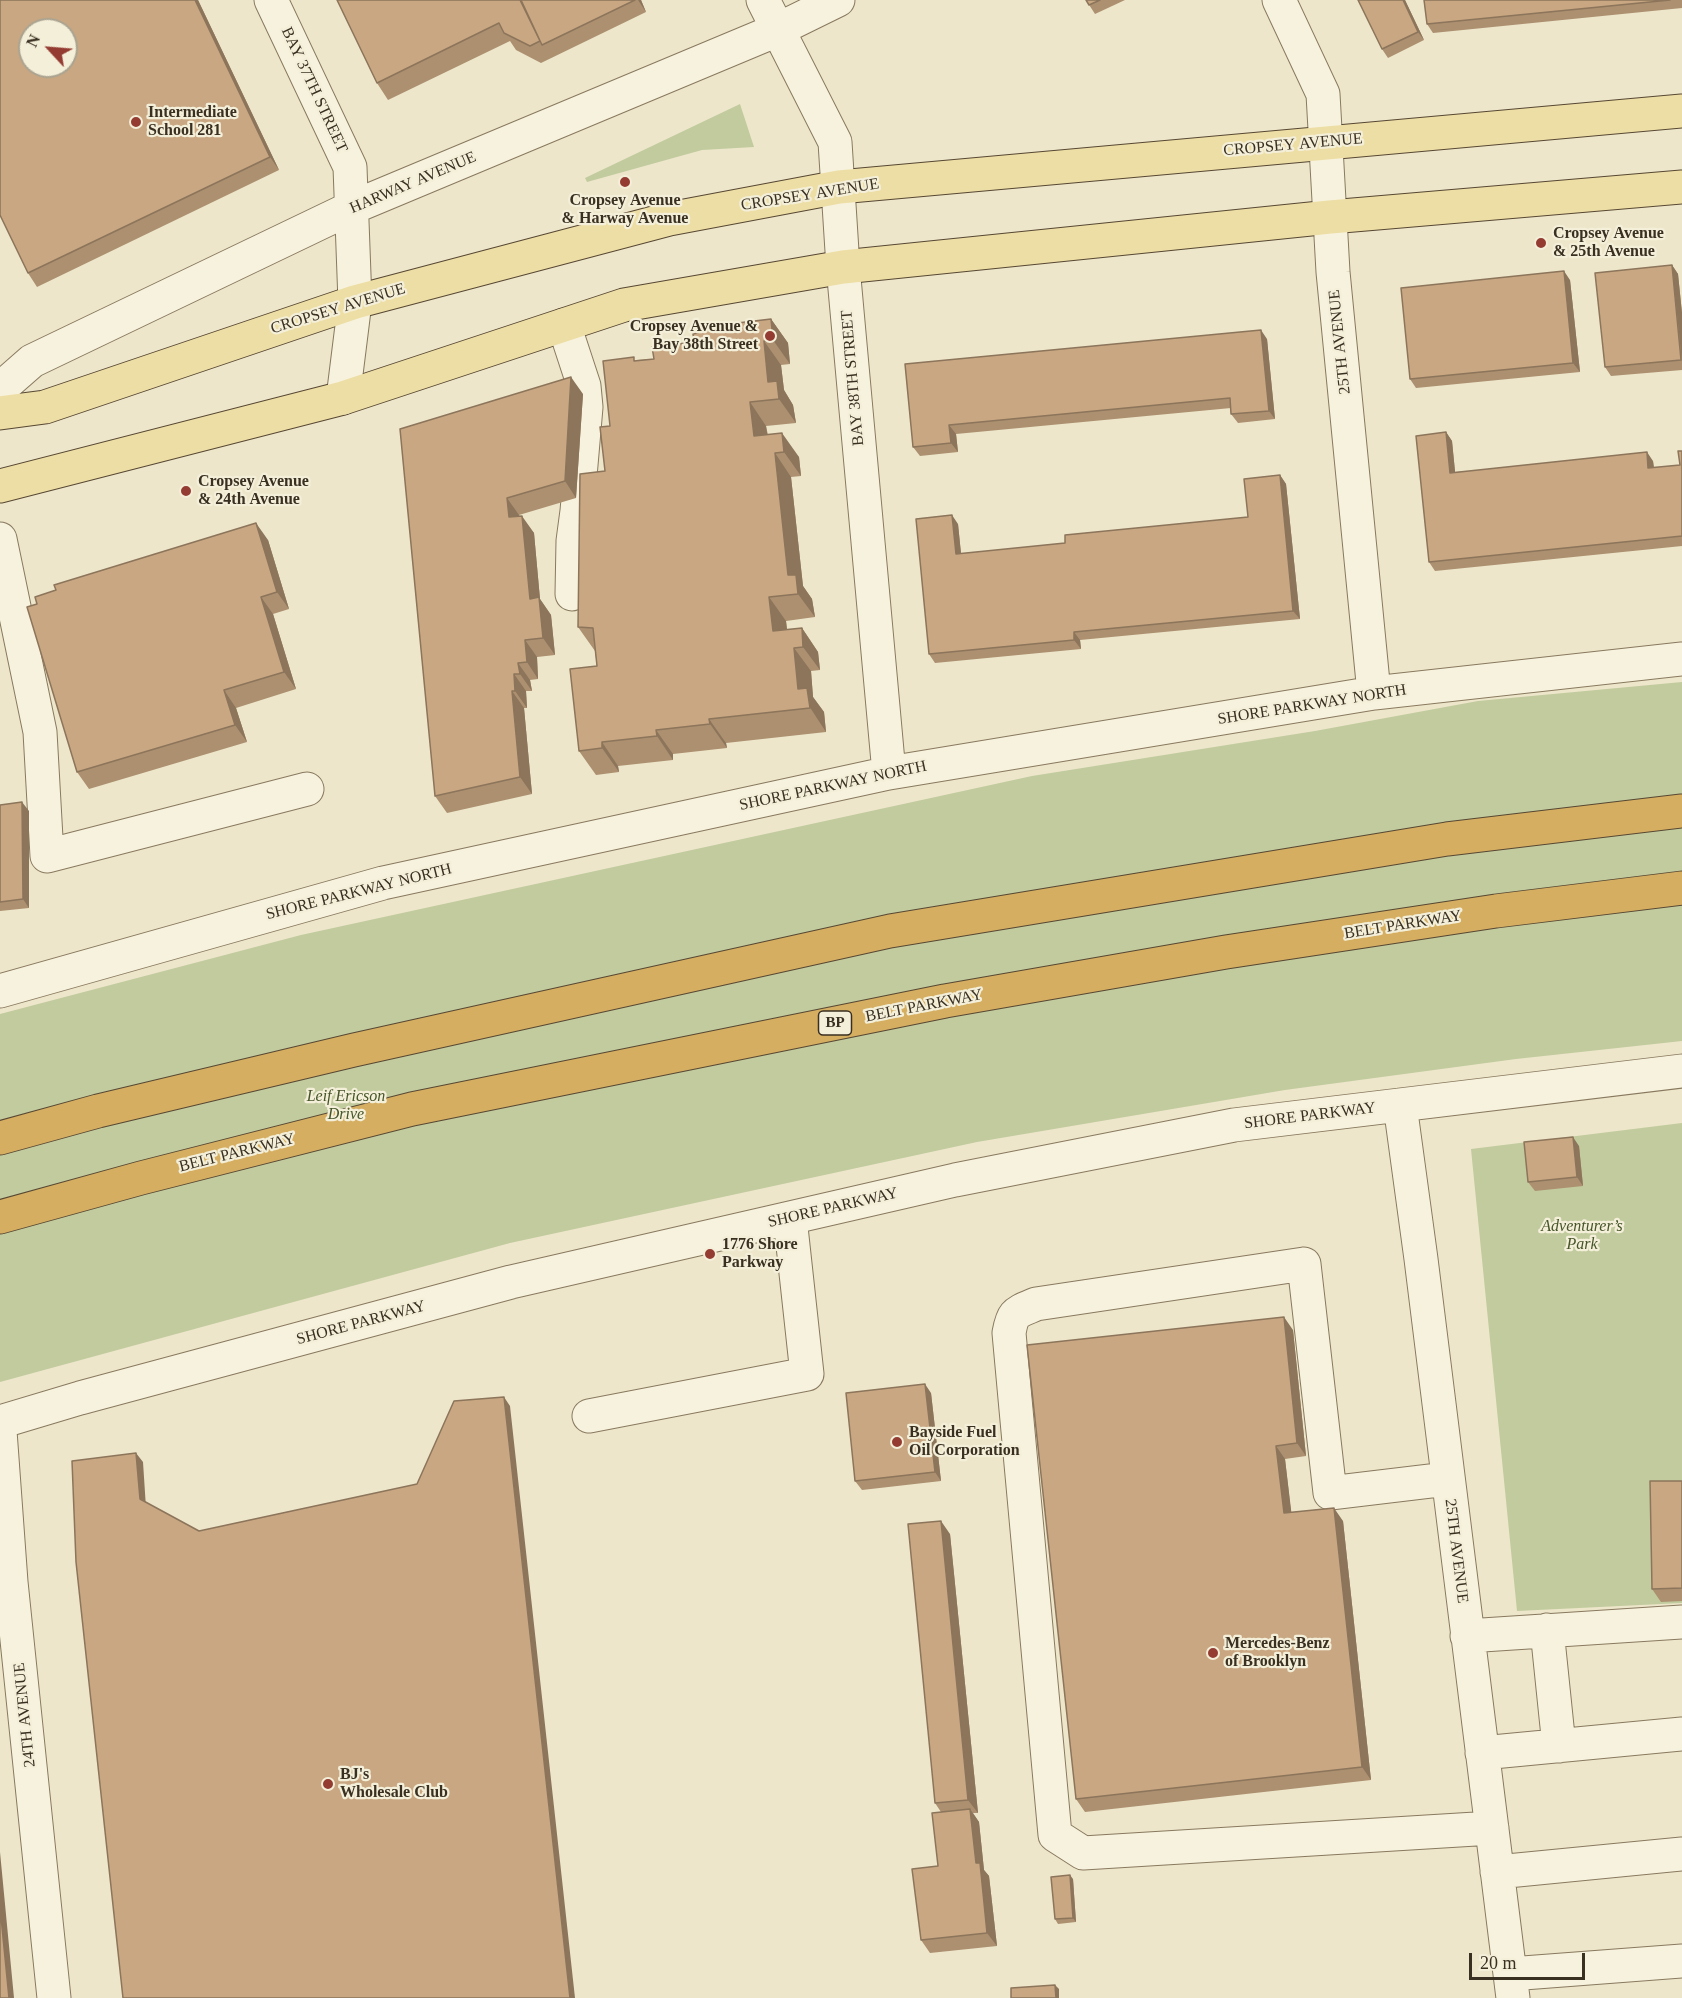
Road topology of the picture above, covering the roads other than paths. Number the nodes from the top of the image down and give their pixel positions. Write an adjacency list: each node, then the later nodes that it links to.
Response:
1 (272, 0): 10 (street, BAY 37TH STREET)
2 (763, 0): 5 (street, BAY 38TH STREET)
3 (838, 0): 5 (street, HARWAY AVENUE)
4 (1279, 0): 7 (street, 25TH AVENUE)
5 (777, 30): 8 (street, BAY 38TH STREET); 10 (street, HARWAY AVENUE)
6 (1682, 111): 7 (main road, CROPSEY AVENUE)
7 (1325, 142): 8 (main road, CROPSEY AVENUE); 11 (street, 25TH AVENUE)
8 (838, 187): 12 (street, BAY 38TH STREET); 13 (main road, CROPSEY AVENUE)
9 (1682, 187): 11 (main road)
10 (351, 208): 13 (street, BAY 37TH STREET); 15 (street, HARWAY AVENUE)
11 (1330, 217): 12 (main road); 22 (street, 25TH AVENUE)
12 (843, 267): 14 (main road); 23 (street, BAY 38TH STREET)
13 (355, 302): 16 (street, BAY 37TH STREET); 17 (main road, CROPSEY AVENUE)
14 (564, 325): 16 (main road); 20 (street)
15 (0, 388)
16 (343, 398): 18 (main road)
17 (0, 413)
18 (0, 486)
19 (0, 539): 24 (street)
20 (572, 594)
21 (1682, 659): 22 (street, SHORE PARKWAY NORTH)
22 (1374, 693): 23 (street, SHORE PARKWAY NORTH)
23 (889, 773): 27 (street, SHORE PARKWAY NORTH)
24 (307, 789)
25 (1682, 811): 30 (highway)
26 (1682, 888): 31 (highway, BELT PARKWAY / BP)
27 (0, 991)
28 (1682, 1071): 29 (street, SHORE PARKWAY)
29 (1400, 1105): 32 (street, SHORE PARKWAY); 36 (street, 25TH AVENUE)
30 (0, 1138)
31 (0, 1217)
32 (790, 1218): 33 (street); 34 (street, SHORE PARKWAY)
33 (590, 1416)
34 (0, 1422)
35 (0, 1431): 48 (street, 24TH AVENUE)
36 (1447, 1479): 39 (street, 25TH AVENUE); 43 (street)
37 (1682, 1622): 38 (street)
38 (1547, 1630): 39 (street); 41 (street)
39 (1467, 1636): 42 (street, 25TH AVENUE)
40 (1682, 1734): 41 (street)
41 (1559, 1746): 42 (street)
42 (1482, 1753): 43 (street, 25TH AVENUE)
43 (1492, 1828): 45 (street, 25TH AVENUE)
44 (1682, 1854): 45 (street)
45 (1497, 1872): 47 (street, 25TH AVENUE)
46 (1682, 1961): 47 (street)
47 (1511, 1986)
48 (54, 1998)

